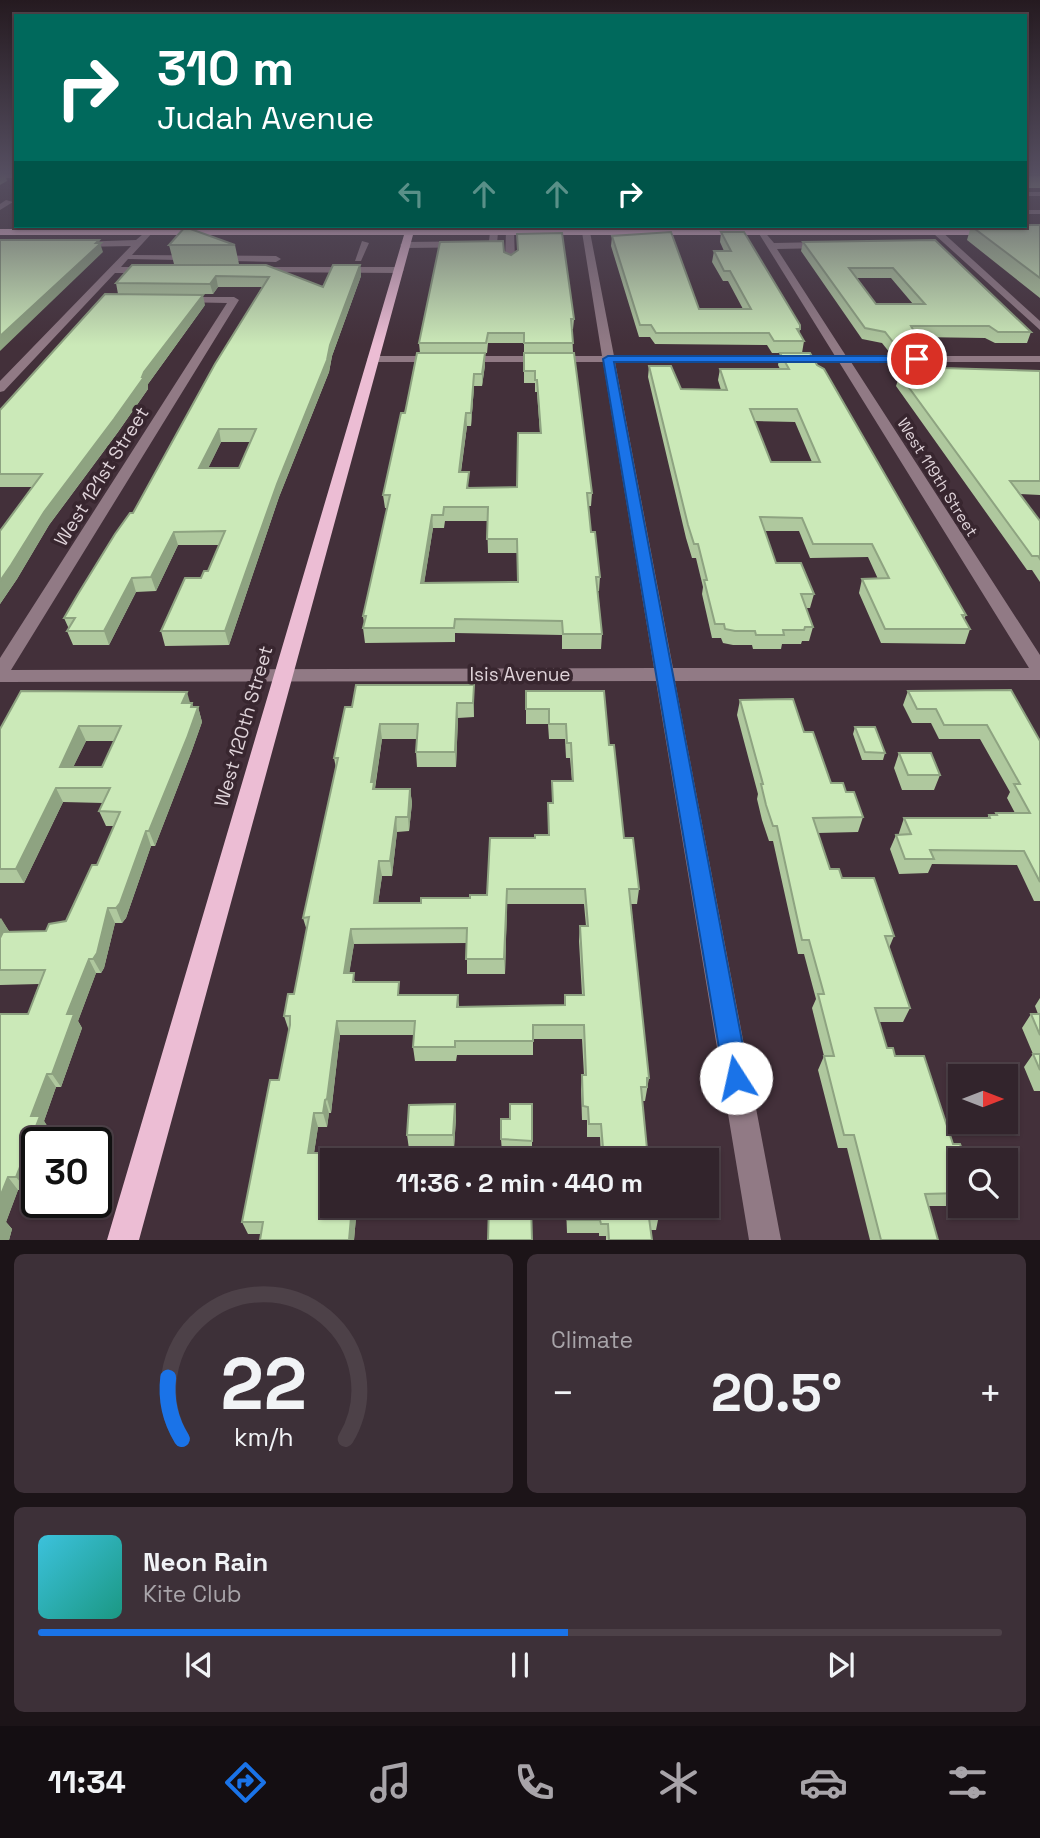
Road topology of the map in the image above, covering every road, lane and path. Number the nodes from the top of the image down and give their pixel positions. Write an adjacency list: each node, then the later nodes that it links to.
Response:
1 (0, 232): 2 (main road)
2 (149, 232): 10 (main road); 11 (street)
3 (494, 232): 4 (main road); 10 (street)
4 (510, 232): 5 (main road); 19 (street)
5 (586, 232): 6 (main road); 29 (street)
6 (762, 232): 7 (main road); 16 (street, West 119th Street)
7 (902, 232): 8 (main road); 13 (street)
8 (937, 232): 9 (main road); 27 (street)
9 (1003, 232)
10 (409, 234): 20 (main road, West 120th Street)
11 (138, 243): 14 (street); 17 (street)
12 (365, 243): 18 (street)
13 (912, 243)
14 (69, 244)
15 (837, 245): 16 (street)
16 (771, 246): 30 (street, West 119th Street)
17 (124, 258): 18 (street); 21 (street)
18 (358, 259): 20 (street)
19 (510, 259)
20 (400, 265): 23 (street); 28 (main road, West 120th Street)
21 (113, 270): 22 (street); 24 (street)
22 (167, 270)
23 (181, 270)
24 (85, 299): 25 (street); 32 (street)
25 (98, 299)
26 (166, 299): 35 (street, West 121st Street)
27 (1040, 327)
28 (373, 359): 29 (street); 36 (main road, West 120th Street)
29 (608, 359): 30 (street); 34 (street)
30 (843, 359): 31 (street); 33 (street, West 119th Street)
31 (1040, 359)
32 (0, 388)
33 (1040, 672): 34 (street, Isis Avenue)
34 (665, 674): 36 (street, Isis Avenue); 38 (street)
35 (0, 675): 36 (street, Isis Avenue)
36 (283, 675): 37 (main road, West 120th Street)
37 (123, 1240)
38 (765, 1240)

